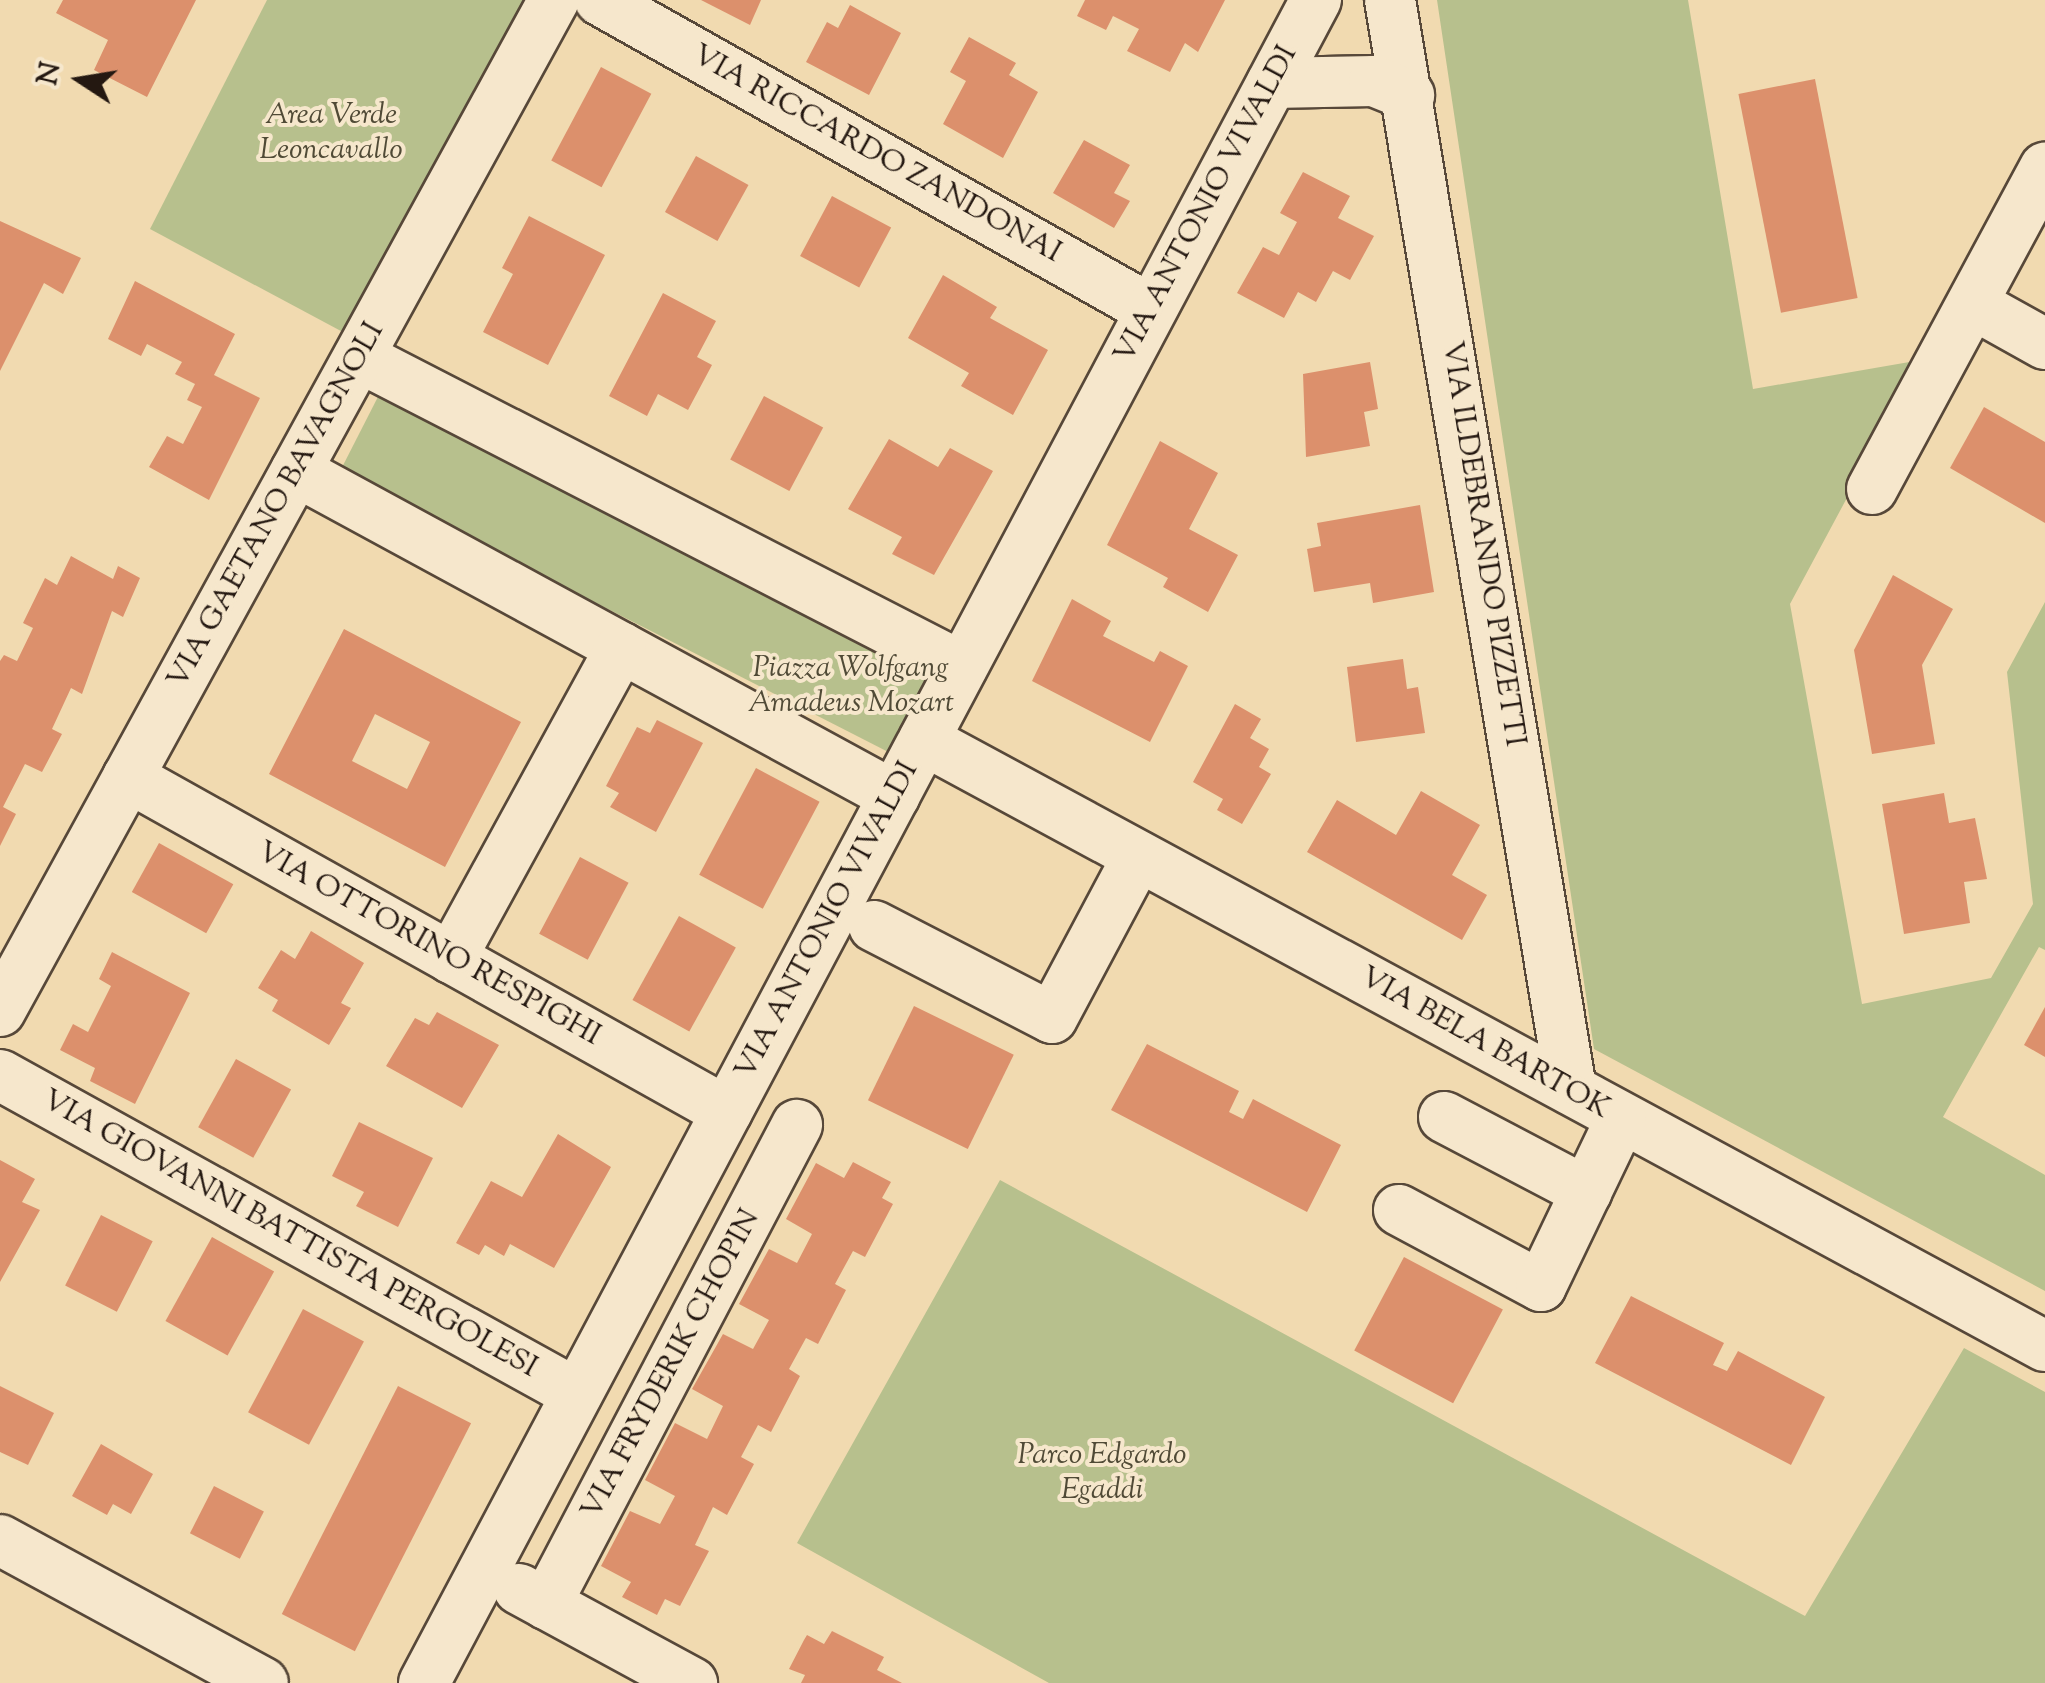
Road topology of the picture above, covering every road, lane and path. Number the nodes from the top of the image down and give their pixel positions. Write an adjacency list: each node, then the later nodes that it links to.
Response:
1 (554, 0): 11 (street, VIA GAETANO BAVAGNOLI)
2 (600, 0): 9 (street, VIA RICCARDO ZANDONAI)
3 (1316, 0): 5 (street, VIA ANTONIO VIVALDI)
4 (1390, 0): 6 (street, VIA ILDEBRANDO PIZZETTI)
5 (1272, 83): 6 (street); 9 (street, VIA ANTONIO VIVALDI)
6 (1410, 95): 22 (street, VIA ILDEBRANDO PIZZETTI)
7 (2045, 168): 8 (street)
8 (1973, 304): 10 (street); 13 (street)
9 (1152, 310): 15 (street, VIA ANTONIO VIVALDI)
10 (2045, 344)
11 (359, 357): 12 (street, VIA GAETANO BAVAGNOLI); 15 (street)
12 (296, 471): 14 (street); 17 (street, VIA GAETANO BAVAGNOLI)
13 (1872, 490)
14 (621, 648): 18 (street); 21 (street)
15 (962, 667): 16 (street, VIA ANTONIO VIVALDI)
16 (924, 740): 18 (street, VIA ANTONIO VIVALDI); 19 (street, VIA BELA BARTOK)
17 (128, 777): 21 (street, VIA OTTORINO RESPIGHI); 23 (street, VIA GAETANO BAVAGNOLI)
18 (894, 796): 27 (street, VIA ANTONIO VIVALDI)
19 (1138, 856): 20 (street); 24 (street, VIA BELA BARTOK)
20 (874, 926)
21 (451, 958): 27 (street, VIA OTTORINO RESPIGHI)
22 (1551, 967): 24 (street); 26 (street, VIA ILDEBRANDO PIZZETTI)
23 (0, 1012)
24 (1486, 1044): 26 (street, VIA BELA BARTOK)
25 (0, 1075): 34 (street, VIA GIOVANNI BATTISTA PERGOLESI)
26 (1570, 1089): 29 (street, VIA BELA BARTOK)
27 (727, 1112): 34 (street, VIA ANTONIO VIVALDI)
28 (1444, 1118): 31 (street)
29 (1621, 1120): 31 (street); 33 (street, VIA BELA BARTOK)
30 (797, 1126): 37 (street, VIA FRYDERIK CHOPIN)
31 (1587, 1192): 32 (street)
32 (1399, 1210)
33 (2045, 1346)
34 (577, 1394): 36 (street, VIA ANTONIO VIVALDI)
35 (0, 1540): 38 (street)
36 (484, 1570): 37 (street); 39 (street, VIA ANTONIO VIVALDI)
37 (546, 1604): 40 (street)
38 (264, 1683)
39 (424, 1683)
40 (692, 1683)

